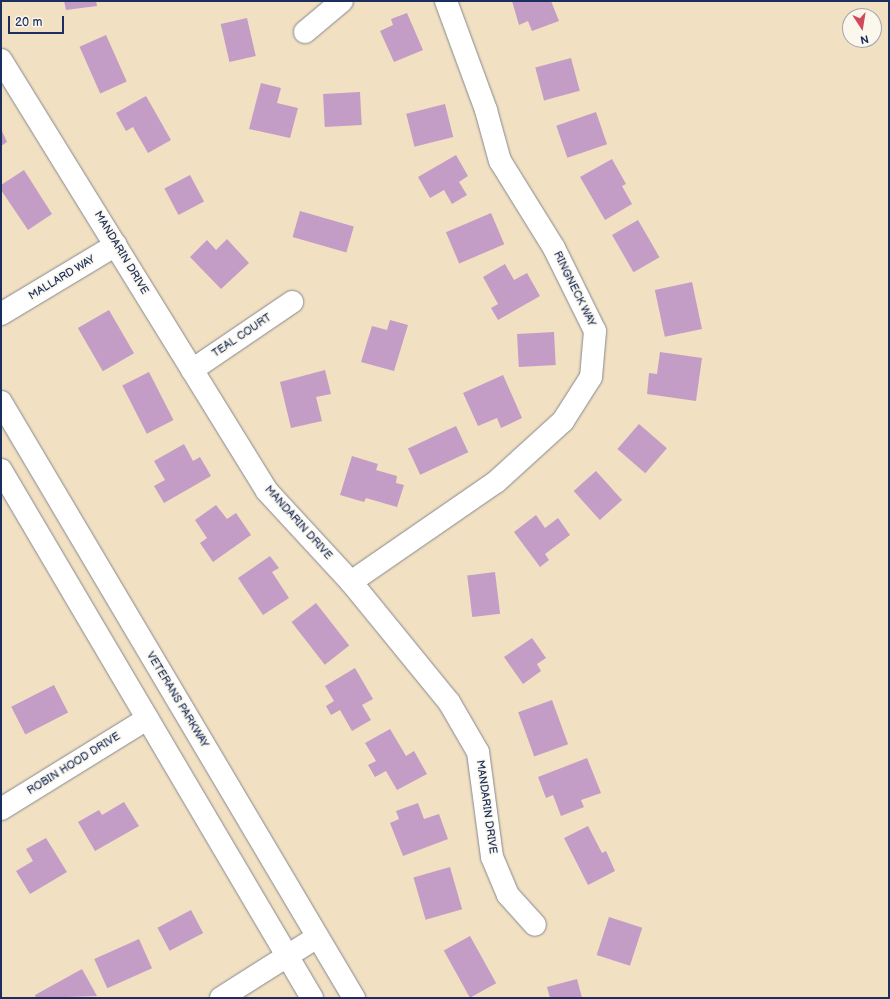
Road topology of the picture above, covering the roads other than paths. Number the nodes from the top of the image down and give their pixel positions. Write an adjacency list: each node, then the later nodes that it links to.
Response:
1 (342, 1): 3 (street)
2 (446, 1): 11 (street, RINGNECK WAY)
3 (305, 32)
4 (1, 60): 5 (street, MANDARIN DRIVE)
5 (116, 245): 7 (street, MALLARD WAY); 8 (street, MANDARIN DRIVE)
6 (292, 302): 8 (street, TEAL COURT)
7 (4, 312)
8 (192, 370): 11 (street, MANDARIN DRIVE)
9 (1, 402): 15 (street, VETERANS PARKWAY)
10 (1, 470): 12 (street)
11 (351, 582): 14 (street, MANDARIN DRIVE)
12 (147, 719): 13 (street, ROBIN HOOD DRIVE); 16 (street)
13 (1, 809)
14 (535, 924)
15 (317, 937): 16 (street); 19 (street, VETERANS PARKWAY)
16 (288, 957): 17 (street); 18 (street)
17 (221, 998)
18 (312, 998)
19 (354, 998)

